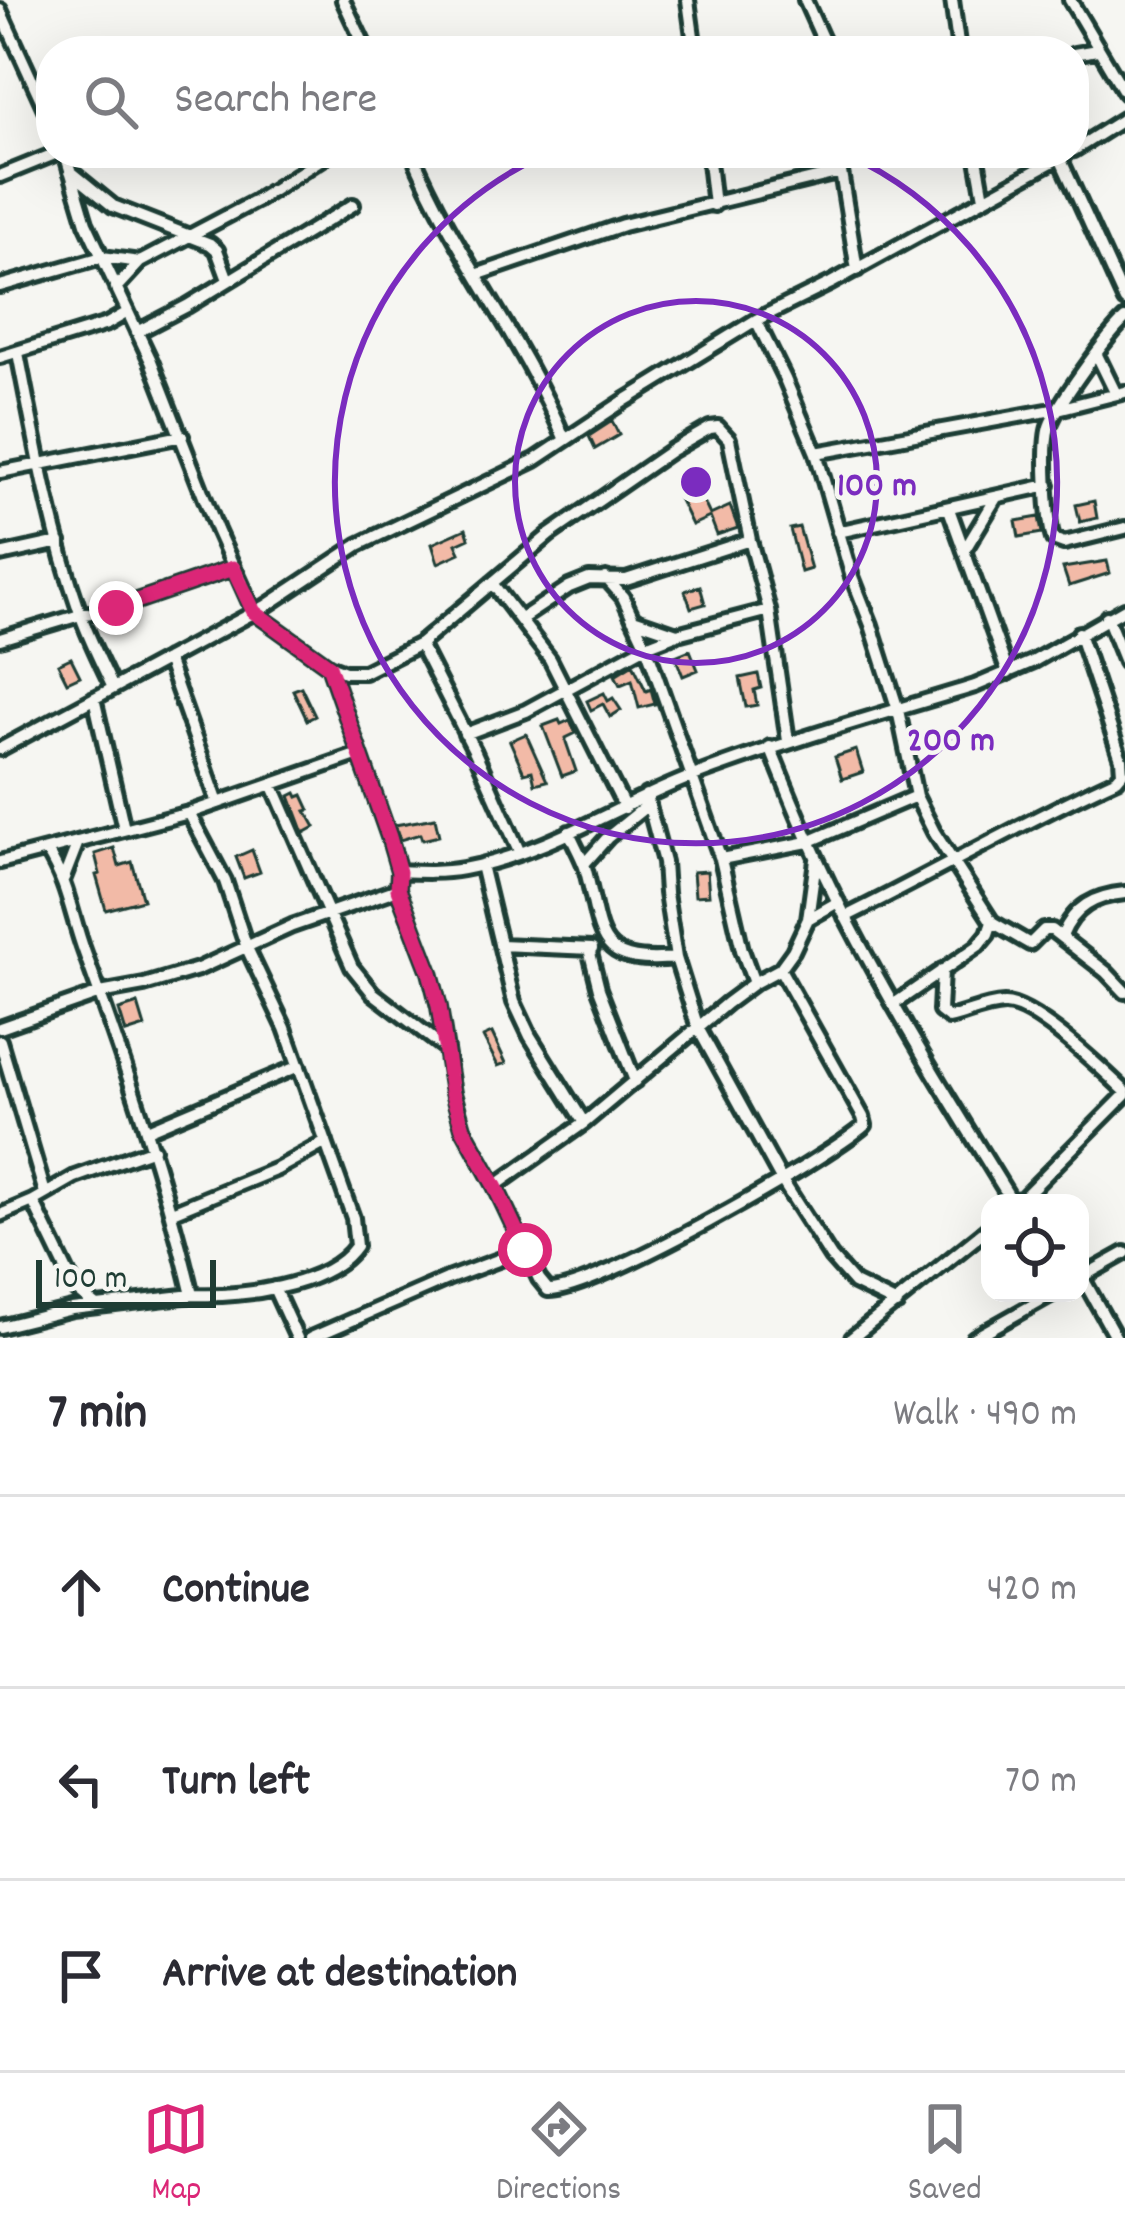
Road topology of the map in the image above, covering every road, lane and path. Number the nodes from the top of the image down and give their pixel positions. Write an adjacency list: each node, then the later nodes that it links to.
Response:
1 (343, 0): 7 (street)
2 (688, 0): 8 (street)
3 (805, 0): 9 (street)
4 (952, 0): 10 (street)
5 (1070, 0): 13 (street)
6 (0, 10): 11 (street)
7 (360, 36)
8 (693, 36)
9 (821, 36)
10 (956, 36)
11 (13, 39): 12 (street); 15 (street)
12 (0, 45)
13 (1097, 50): 14 (street); 16 (street)
14 (1089, 51)
15 (36, 89)
16 (1125, 93)
17 (1125, 118): 18 (street)
18 (1089, 140)
19 (36, 162): 30 (street)
20 (68, 168): 28 (street)
21 (308, 168): 34 (street)
22 (418, 168): 38 (street)
23 (710, 168): 32 (street)
24 (841, 168): 29 (street)
25 (979, 168): 31 (street)
26 (1039, 168): 31 (street)
27 (1073, 168): 42 (street)
28 (70, 171): 34 (street); 35 (street)
29 (841, 172): 32 (street); 37 (street)
30 (0, 176)
31 (984, 198): 37 (street)
32 (714, 205): 38 (street)
33 (353, 206): 39 (street)
34 (191, 236): 36 (street); 39 (street)
35 (102, 257): 36 (street); 40 (street); 41 (street)
36 (140, 262): 41 (street)
37 (857, 270): 45 (street)
38 (476, 274): 53 (street)
39 (228, 280): 46 (street)
40 (0, 286)
41 (116, 288): 43 (street)
42 (1125, 301)
43 (128, 312): 46 (street); 47 (street)
44 (1125, 319): 48 (street)
45 (756, 320): 53 (street); 54 (street)
46 (137, 332): 52 (street)
47 (18, 352): 49 (street); 55 (street)
48 (1097, 355): 50 (street); 51 (street)
49 (0, 357)
50 (1120, 393): 51 (street)
51 (1058, 409): 54 (street); 57 (street)
52 (182, 436): 55 (street); 68 (street)
53 (565, 440): 75 (street)
54 (816, 453): 63 (street)
55 (41, 465): 56 (street); 65 (street)
56 (0, 472)
57 (1048, 485): 58 (street); 61 (street)
58 (996, 498): 59 (street); 66 (street)
59 (968, 504): 60 (street); 62 (street)
60 (949, 509): 62 (street); 63 (street)
61 (1125, 527)
62 (957, 531): 66 (street)
63 (838, 532): 92 (street)
64 (750, 540): 70 (street); 71 (street); 74 (street)
65 (59, 542): 67 (street); 76 (street)
66 (964, 551): 88 (street)
67 (0, 555)
68 (233, 568): 75 (street); 76 (street)
69 (607, 578): 70 (street); 72 (street); 78 (street)
70 (626, 580): 72 (street)
71 (492, 583): 78 (street); 83 (street)
72 (623, 598): 79 (street)
73 (1125, 609): 77 (street)
74 (769, 610): 81 (street); 94 (street)
75 (254, 612): 85 (street); 87 (street)
76 (80, 615): 82 (street); 89 (street)
77 (1107, 617): 80 (street); 86 (street)
78 (521, 619): 90 (street)
79 (633, 619): 81 (street); 84 (street)
80 (1079, 633): 88 (street); 115 (street)
81 (677, 634): 84 (street)
82 (0, 639)
83 (420, 644): 87 (street); 93 (street)
84 (646, 646): 90 (street); 98 (street)
85 (167, 659): 89 (street); 102 (street)
86 (1125, 662)
87 (329, 666): 97 (street)
88 (1007, 673): 92 (street)
89 (113, 688): 91 (street)
90 (566, 691): 93 (street); 103 (street)
91 (94, 698): 96 (street); 105 (street)
92 (898, 710): 94 (street); 100 (street)
93 (465, 734): 110 (street)
94 (788, 741): 95 (street)
95 (770, 747): 98 (street); 108 (street)
96 (0, 749)
97 (359, 754): 99 (street); 117 (street)
98 (690, 777): 101 (street); 111 (street)
99 (273, 786): 102 (street); 122 (street)
100 (916, 796): 108 (street); 115 (street)
101 (648, 800): 103 (street); 114 (street); 131 (street)
102 (218, 803): 104 (street)
103 (625, 808): 106 (street)
104 (189, 813): 105 (street); 129 (street)
105 (124, 830): 107 (street)
106 (569, 832): 110 (street); 114 (street)
107 (78, 842): 109 (street); 118 (street)
108 (808, 842): 111 (street); 112 (street)
109 (47, 850): 113 (street); 118 (street)
110 (520, 853): 116 (street)
111 (721, 859): 134 (street)
112 (817, 859): 121 (street); 124 (street)
113 (0, 862)
114 (584, 864): 128 (street)
115 (953, 864): 123 (street); 125 (street)
116 (482, 865): 117 (street); 127 (street)
117 (399, 872): 119 (street)
118 (64, 878): 136 (street)
119 (398, 889): 122 (street); 140 (street)
120 (1125, 893): 126 (street)
121 (838, 902): 123 (street); 124 (street)
122 (328, 913): 129 (street); 140 (street)
123 (845, 917): 137 (street)
124 (808, 919): 132 (street)
125 (992, 922): 126 (street); 133 (street)
126 (1062, 936): 135 (street)
127 (500, 945): 130 (street); 144 (street)
128 (607, 945): 130 (street); 131 (street)
129 (247, 948): 136 (street); 141 (street)
130 (590, 949): 142 (street)
131 (676, 958): 138 (street)
132 (780, 969): 134 (street); 148 (street)
133 (942, 970): 137 (street); 143 (street)
134 (754, 983): 138 (street)
135 (1125, 992)
136 (100, 993): 139 (street); 145 (street)
137 (894, 1004): 151 (street)
138 (698, 1028): 142 (street); 148 (street)
139 (0, 1032): 150 (street)
140 (446, 1049): 149 (street)
141 (298, 1066): 145 (street); 146 (street)
142 (635, 1082): 144 (street)
143 (1124, 1096): 152 (street)
144 (584, 1123): 149 (street)
145 (147, 1130): 147 (street)
146 (326, 1142): 154 (street); 160 (street)
147 (153, 1149): 150 (street); 154 (street)
148 (782, 1179): 157 (street); 165 (street)
149 (495, 1186): 157 (street)
150 (45, 1192): 153 (street)
151 (1010, 1194)
152 (1025, 1194)
153 (33, 1201): 155 (street); 161 (street)
154 (172, 1212): 163 (street)
155 (0, 1215)
156 (981, 1234): 165 (street)
157 (525, 1250): 170 (street)
158 (1125, 1252): 159 (street)
159 (1089, 1273)
160 (274, 1288): 163 (street); 169 (street)
161 (76, 1290): 166 (street); 167 (street)
162 (1089, 1292): 173 (street)
163 (191, 1295): 166 (street)
164 (1038, 1302): 172 (street)
165 (897, 1304): 171 (street)
166 (95, 1305): 167 (street)
167 (72, 1309): 168 (street)
168 (0, 1327)
169 (297, 1338)
170 (311, 1338)
171 (852, 1338)
172 (974, 1338)
173 (1116, 1338)

